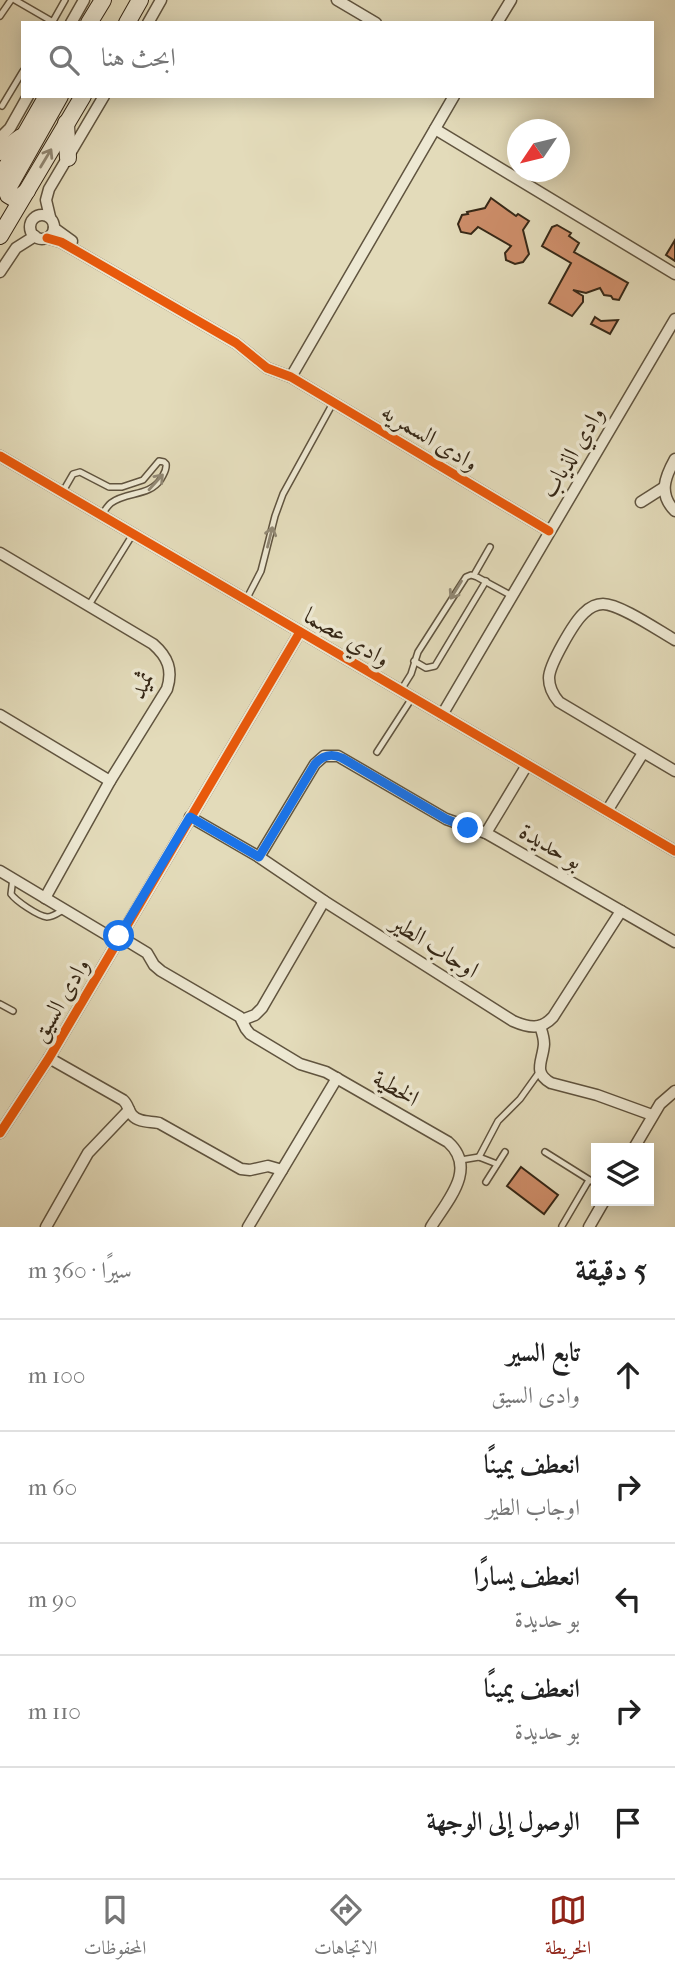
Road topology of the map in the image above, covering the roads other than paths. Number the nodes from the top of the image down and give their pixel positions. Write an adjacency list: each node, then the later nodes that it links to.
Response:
1 (13, 0): 9 (lane); 10 (lane)
2 (65, 0): 11 (lane)
3 (84, 0): 12 (street)
4 (103, 0): 13 (street)
5 (140, 0): 14 (street)
6 (161, 0): 15 (street)
7 (337, 0): 16 (street)
8 (511, 0): 17 (street)
9 (0, 16)
10 (50, 21)
11 (53, 21)
12 (72, 21)
13 (90, 21)
14 (128, 21)
15 (150, 21)
16 (373, 21)
17 (499, 21)
18 (21, 74): 25 (lane)
19 (27, 98): 26 (street)
20 (46, 98): 29 (street)
21 (59, 98): 34 (street)
22 (82, 98): 27 (street)
23 (103, 98): 32 (street)
24 (453, 98): 28 (street)
25 (1, 105): 26 (lane)
26 (17, 115): 30 (street)
27 (66, 123): 32 (street); 34 (street, one-way to 27)
28 (435, 129): 42 (street); 44 (street)
29 (26, 133): 31 (street); 33 (street)
30 (0, 138)
31 (0, 152)
32 (68, 158): 35 (street)
33 (0, 178)
34 (26, 191): 36 (street)
35 (50, 217): 37 (street); 39 (street)
36 (6, 221): 38 (street)
37 (54, 228): 40 (street); 44 (street, وادى السمريه)
38 (0, 236)
39 (35, 236): 40 (street); 41 (street)
40 (47, 238): 44 (street, وادى السمريه)
41 (0, 272)
42 (675, 274)
43 (675, 319): 53 (street, وادي الذياب)
44 (291, 377): 45 (street, وادى السمريه)
45 (334, 402): 53 (street, وادى السمريه); 60 (lane, one-way to 45)
46 (0, 456): 49 (street, وادي عصما)
47 (675, 459): 48 (street)
48 (663, 488): 50 (street); 51 (street)
49 (62, 493): 52 (street, وادي عصما); 52 (lane, one-way to 49)
50 (641, 502)
51 (675, 511)
52 (102, 516): 54 (street, وادي عصما)
53 (549, 531): 59 (street, وادي الذياب)
54 (133, 534): 60 (street, وادي عصما); 61 (lane)
55 (490, 547): 57 (lane)
56 (0, 553): 61 (street, ثميد)
57 (474, 576): 58 (lane); 64 (lane, one-way to 64)
58 (486, 582): 59 (lane); 64 (lane)
59 (512, 596): 68 (street, وادي الذياب)
60 (246, 600): 62 (street, وادي عصما)
61 (89, 605): 73 (street, ثميد)
62 (300, 632): 65 (street, وادي عصما); 75 (street, وادى السيق)
63 (675, 640): 70 (street)
64 (414, 661): 65 (lane)
65 (400, 691): 66 (street, وادي عصما)
66 (412, 698): 68 (street, وادي عصما); 69 (lane)
67 (0, 715): 73 (street)
68 (442, 715): 71 (street, وادي عصما)
69 (377, 752)
70 (643, 753): 72 (street); 74 (street)
71 (527, 765): 74 (street, وادي عصما); 76 (street)
72 (675, 771)
73 (110, 781): 81 (street, ثميد)
74 (607, 811): 77 (street, وادي عصما)
75 (190, 817): 78 (street, اوجاب الطير); 85 (street, وادى السيق)
76 (486, 833): 78 (street, بو حديدة); 84 (street, بو حديدة)
77 (675, 851)
78 (259, 857): 82 (street, اوجاب الطير)
79 (0, 872): 80 (street, الخطية)
80 (13, 878): 81 (street, الخطية); 83 (lane)
81 (46, 898): 83 (street, الخطية)
82 (324, 901): 89 (street); 90 (street, اوجاب الطير)
83 (64, 909): 85 (street, الخطية)
84 (621, 911): 86 (street, بو حديدة); 90 (street)
85 (118, 938): 89 (street, الخطية); 91 (street, وادى السيق)
86 (675, 942)
87 (0, 1004): 88 (lane)
88 (13, 1011)
89 (242, 1020): 93 (street, الخطية)
90 (540, 1026): 92 (street)
91 (49, 1058): 95 (street); 97 (street, وادى السيق)
92 (540, 1071): 96 (street); 101 (lane)
93 (337, 1078): 102 (street, الخطية); 104 (street)
94 (675, 1091): 96 (street)
95 (129, 1110): 104 (street); 109 (street)
96 (653, 1115): 98 (street)
97 (0, 1133)
98 (637, 1143)
99 (505, 1152): 103 (lane)
100 (545, 1152): 105 (lane)
101 (479, 1157): 102 (lane); 103 (lane)
102 (461, 1160): 111 (street)
103 (497, 1164): 106 (lane)
104 (282, 1170): 110 (street)
105 (589, 1180): 108 (lane)
106 (486, 1182)
107 (601, 1206): 112 (street)
108 (562, 1226)
109 (46, 1227)
110 (248, 1227)
111 (431, 1227)
112 (589, 1227)

